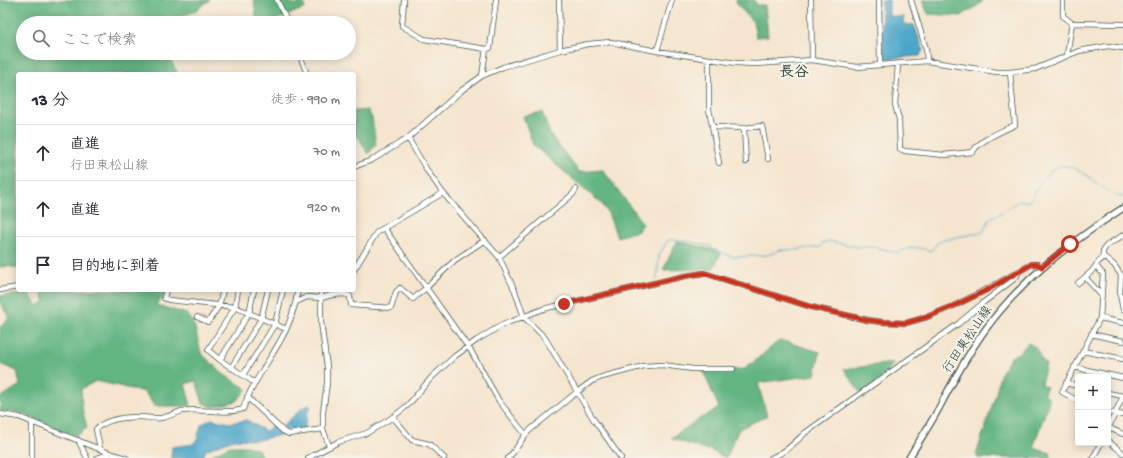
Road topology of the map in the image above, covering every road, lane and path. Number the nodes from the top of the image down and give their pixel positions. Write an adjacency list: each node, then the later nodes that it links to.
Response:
1 (277, 0): 10 (street)
2 (404, 0): 14 (street)
3 (496, 0): 14 (street)
4 (559, 0): 15 (street)
5 (672, 0): 16 (street)
6 (811, 0): 20 (street)
7 (879, 0): 23 (street)
8 (911, 0): 21 (street)
9 (1063, 0): 11 (street)
10 (285, 16)
11 (1072, 23): 12 (street); 17 (street)
12 (1123, 24)
13 (1123, 48): 17 (street)
14 (486, 49): 26 (street)
15 (560, 50): 16 (street); 26 (street)
16 (657, 51): 18 (street)
17 (1067, 55): 25 (street)
18 (709, 59): 20 (street); 27 (street)
19 (302, 60): 24 (street)
20 (812, 60): 23 (street)
21 (927, 61): 22 (street); 25 (street)
22 (898, 64): 23 (street); 25 (street)
23 (880, 65)
24 (306, 72)
25 (1010, 72)
26 (482, 76): 29 (street)
27 (713, 127): 28 (street); 32 (street)
28 (744, 128): 30 (street); 31 (street)
29 (408, 138): 33 (street); 35 (street)
30 (768, 159)
31 (746, 162)
32 (719, 163)
33 (356, 166)
34 (576, 189): 40 (street)
35 (443, 193): 37 (street); 39 (street)
36 (1123, 208): 44 (main road, 行田東松山線)
37 (384, 228): 43 (street); 50 (street)
38 (1123, 235): 41 (street)
39 (485, 240): 40 (street); 50 (street)
40 (499, 256): 69 (street)
41 (1103, 256): 42 (street); 46 (street)
42 (1096, 266): 47 (street); 61 (street)
43 (356, 267)
44 (1042, 267): 45 (street); 122 (main road, 行田東松山線)
45 (1018, 272): 69 (street); 121 (street)
46 (1122, 276): 66 (street)
47 (1085, 277): 48 (street); 61 (street)
48 (1078, 283)
49 (16, 287): 51 (street)
50 (426, 288): 60 (street); 77 (street)
51 (0, 290)
52 (166, 292): 64 (street)
53 (221, 292): 64 (street)
54 (238, 292): 65 (street)
55 (254, 292): 67 (street)
56 (268, 292): 71 (street)
57 (283, 292): 73 (street)
58 (298, 292): 63 (street)
59 (321, 292): 62 (street)
60 (344, 292): 62 (street)
61 (1102, 296): 70 (street)
62 (321, 298): 63 (street); 101 (street)
63 (296, 302): 74 (street)
64 (219, 306): 65 (street); 68 (street)
65 (235, 308): 67 (street); 80 (street)
66 (1123, 310)
67 (249, 313): 71 (street); 80 (street)
68 (197, 317)
69 (524, 317): 77 (street); 89 (street)
70 (1100, 318): 72 (street); 75 (street)
71 (261, 319): 73 (street); 82 (street)
72 (1123, 323)
73 (275, 324): 74 (street); 84 (street)
74 (286, 329): 86 (street)
75 (1091, 334): 76 (street); 78 (street)
76 (1123, 341)
77 (468, 346): 98 (street); 103 (street)
78 (1083, 351): 79 (street); 81 (street)
79 (1123, 359)
80 (220, 360): 82 (street)
81 (1074, 367): 85 (street); 87 (street)
82 (231, 368): 84 (street)
83 (733, 369): 89 (street)
84 (243, 376): 86 (street)
85 (1123, 378)
86 (255, 383): 92 (street)
87 (1066, 383): 88 (street); 93 (street)
88 (1075, 385)
89 (577, 392): 103 (street); 120 (street)
90 (1111, 394): 91 (street)
91 (1123, 396): 95 (street)
92 (247, 397): 101 (street); 109 (street)
93 (1075, 399)
94 (1111, 412): 95 (street)
95 (1115, 413): 97 (street); 100 (street)
96 (0, 414): 99 (street)
97 (1123, 415)
98 (393, 417): 107 (street); 118 (street)
99 (32, 422): 105 (street); 113 (street)
100 (1111, 422)
101 (323, 429): 107 (street)
102 (1111, 429): 104 (street)
103 (525, 434): 119 (street)
104 (1123, 434)
105 (78, 440): 109 (street); 114 (street)
106 (1111, 443): 110 (street)
107 (329, 446): 117 (street)
108 (1099, 446): 112 (street)
109 (100, 449): 111 (street)
110 (1123, 453)
111 (111, 454): 115 (street); 116 (street)
112 (1093, 457)
113 (32, 458)
114 (87, 458)
115 (97, 458)
116 (126, 458)
117 (308, 458)
118 (444, 458)
119 (508, 458)
120 (621, 458)
121 (771, 458)
122 (910, 458)

